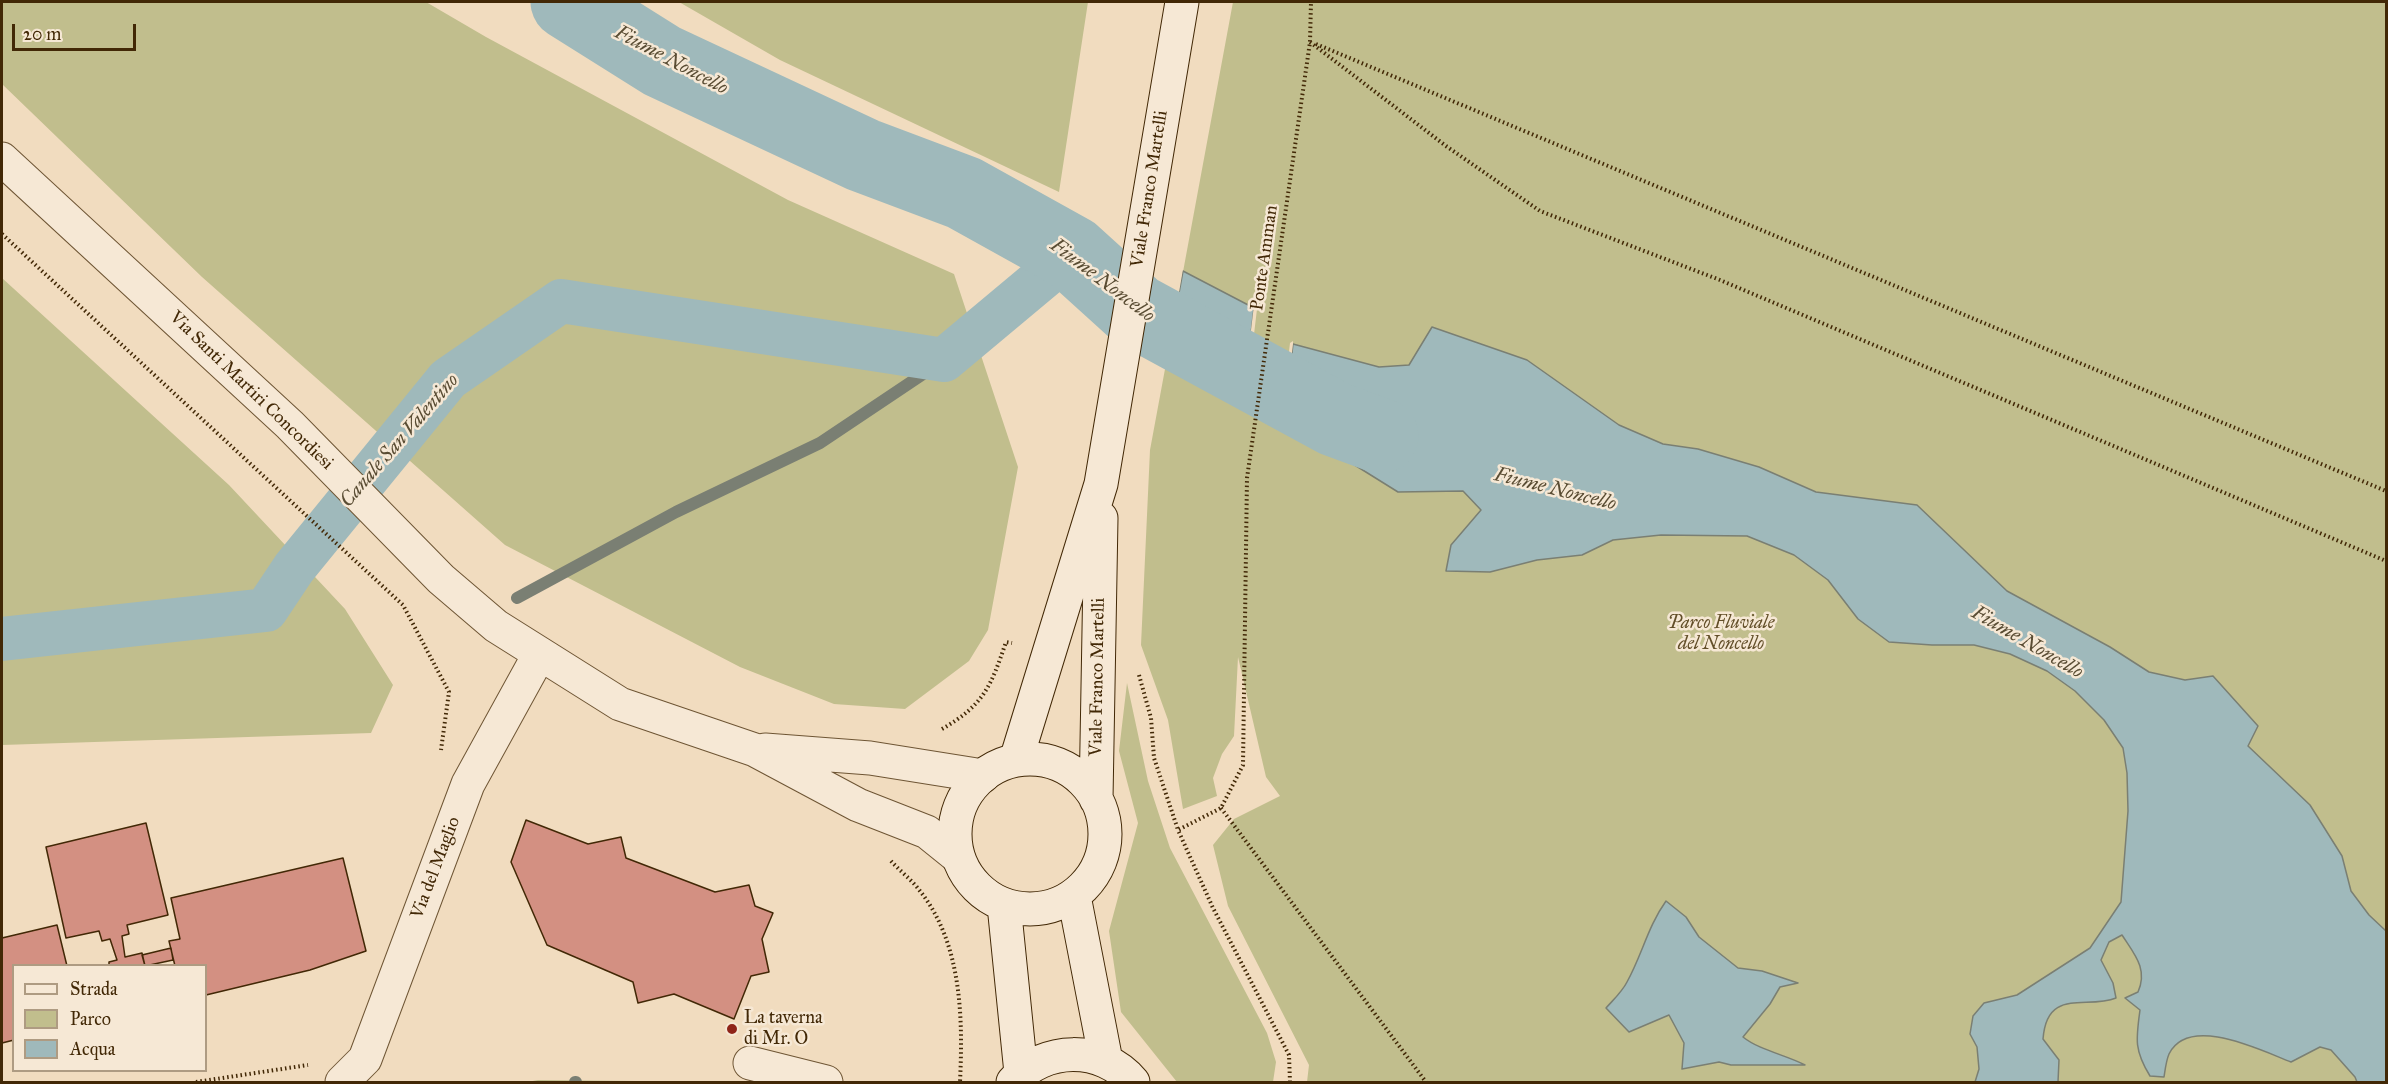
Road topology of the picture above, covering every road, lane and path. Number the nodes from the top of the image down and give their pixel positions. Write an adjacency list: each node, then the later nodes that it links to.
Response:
1 (1182, 2): 6 (main road, Viale Franco Martelli)
2 (1311, 2): 3 (path, Ponte Amman)
3 (1310, 42): 7 (path); 8 (path); 15 (path, Ponte Amman)
4 (2, 159): 9 (main road, Via Santi Martiri Concordiesi)
5 (2, 234): 11 (path)
6 (1101, 484): 12 (main road, Viale Franco Martelli); 14 (main road, Viale Franco Martelli)
7 (2386, 491)
8 (2386, 561)
9 (539, 655): 10 (main road, Via Santi Martiri Concordiesi); 24 (main road, Via del Maglio)
10 (754, 750): 13 (main road, Via Santi Martiri Concordiesi); 16 (main road, Via Santi Martiri Concordiesi)
11 (440, 757)
12 (1016, 760): 13 (main road, Viale Franco Martelli); 14 (main road, Viale Franco Martelli)
13 (983, 776): 16 (main road, Viale Franco Martelli)
14 (1096, 799): 17 (main road, Viale Franco Martelli)
15 (1221, 808): 27 (path); 28 (path)
16 (958, 857): 18 (main road, Viale Franco Martelli)
17 (1074, 896): 18 (main road, Viale Franco Martelli); 19 (main road)
18 (1004, 905): 22 (main road)
19 (1106, 1061): 22 (main road); 26 (main road)
20 (750, 1063): 25 (main road)
21 (314, 1064): 23 (path)
22 (1017, 1078)
23 (196, 1083)
24 (342, 1083)
25 (826, 1083)
26 (1133, 1083)
27 (1290, 1083)
28 (1426, 1083)

